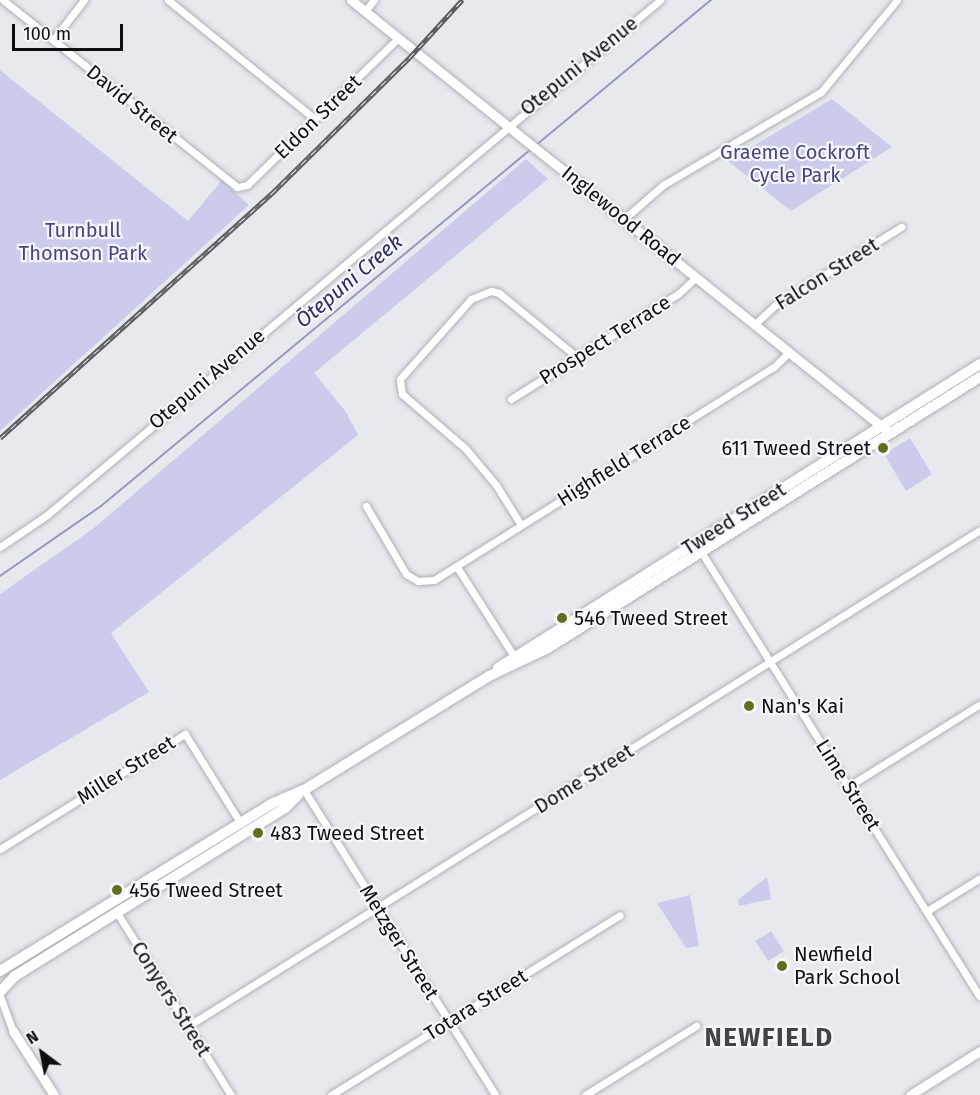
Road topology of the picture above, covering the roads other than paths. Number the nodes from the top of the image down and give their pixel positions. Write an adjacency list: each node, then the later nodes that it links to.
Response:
1 (3, 0): 10 (street, David Street)
2 (84, 0): 10 (street)
3 (168, 0): 11 (street)
4 (351, 0): 8 (street, Inglewood Road)
5 (374, 0): 8 (street)
6 (660, 0): 12 (street, Otepuni Avenue)
7 (897, 0): 14 (street)
8 (365, 11): 9 (street, Inglewood Road)
9 (398, 38): 11 (street, Eldon Street); 12 (street, Inglewood Road)
10 (52, 40): 13 (street, David Street)
11 (315, 119): 13 (street, Eldon Street)
12 (507, 125): 14 (street, Inglewood Road); 28 (street, Otepuni Avenue)
13 (234, 185)
14 (624, 219): 16 (street, Inglewood Road)
15 (901, 227): 17 (street, Falcon Street)
16 (696, 277): 17 (street, Inglewood Road); 19 (street, Prospect Terrace)
17 (755, 324): 18 (street, Inglewood Road)
18 (789, 352): 24 (street, Inglewood Road); 26 (street, Highfield Terrace)
19 (577, 357): 23 (street, Prospect Terrace); 26 (street)
20 (980, 364): 22 (main road, Tweed Street)
21 (980, 377): 22 (main road, Tweed Street)
22 (941, 395): 24 (main road, Tweed Street)
23 (511, 399)
24 (886, 430): 29 (main road, Tweed Street)
25 (366, 506): 30 (street, Highfield Terrace)
26 (521, 525): 30 (street, Highfield Terrace)
27 (980, 530): 32 (street, Dome Street)
28 (0, 547)
29 (698, 548): 31 (main road, Tweed Street); 32 (street, Lime Street)
30 (457, 567): 31 (street)
31 (517, 660): 35 (main road, Tweed Street)
32 (770, 662): 34 (street, Lime Street); 40 (street, Dome Street)
33 (980, 704): 34 (street)
34 (849, 786): 41 (street, Lime Street)
35 (304, 790): 36 (main road, Tweed Street); 40 (street, Metzger Street)
36 (243, 827): 37 (street, Miller Street); 39 (main road, Tweed Street)
37 (0, 849)
38 (980, 878): 41 (street)
39 (114, 908): 43 (main road, Tweed Street); 45 (main road, Tweed Street); 49 (street, Conyers Street)
40 (378, 908): 48 (street, Metzger Street); 49 (street, Dome Street)
41 (927, 911): 46 (street, Lime Street)
42 (620, 915): 48 (street, Totara Street)
43 (0, 971)
44 (0, 983): 45 (main road)
45 (0, 993): 51 (street)
46 (980, 997)
47 (0, 1016): 51 (street)
48 (449, 1022): 55 (street, Totara Street); 56 (street, Metzger Street)
49 (188, 1026): 54 (street, Conyers Street)
50 (696, 1026): 57 (street)
51 (11, 1027): 53 (street)
52 (980, 1051): 58 (street)
53 (54, 1095)
54 (231, 1095)
55 (331, 1095)
56 (495, 1095)
57 (585, 1095)
58 (910, 1095)

